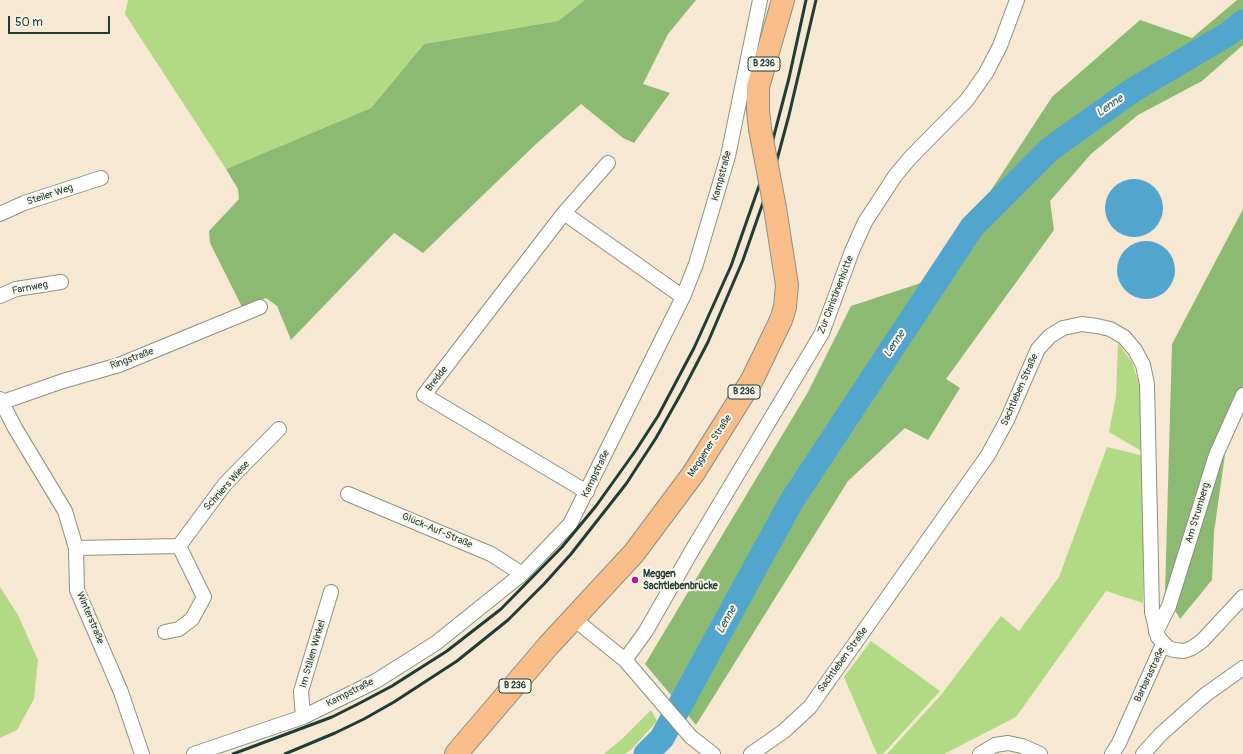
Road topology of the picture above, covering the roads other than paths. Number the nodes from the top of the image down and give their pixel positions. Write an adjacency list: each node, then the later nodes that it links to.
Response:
1 (760, 0): 10 (street, Kampstraße)
2 (783, 0): 22 (main road, Meggener Straße / B 236, bridge)
3 (1017, 0): 25 (street, Zur Christinenhütte)
4 (608, 163): 6 (street, Bredde)
5 (101, 178): 7 (street, Steiler Weg)
6 (564, 213): 10 (street); 15 (street, Bredde)
7 (0, 214)
8 (61, 282): 9 (street, Farnweg)
9 (0, 296)
10 (683, 298): 15 (street, Kampstraße)
11 (260, 307): 13 (street, Ringstraße)
12 (1243, 395): 24 (street, Am Strumberg)
13 (0, 401): 18 (street, Winterstraße)
14 (279, 429): 17 (street, Schniers Wiese)
15 (587, 492): 19 (street, Kampstraße)
16 (348, 494): 19 (street, Glück-Auf-Straße)
17 (179, 546): 18 (street); 23 (street)
18 (76, 548): 28 (street, Winterstraße)
19 (522, 574): 27 (street, Kampstraße)
20 (331, 592): 27 (street, Im Stillen Winkel)
21 (1243, 597): 24 (street, Barbarastraße)
22 (574, 619): 25 (street); 30 (main road, Meggener Straße / B 236)
23 (165, 632)
24 (1160, 638): 32 (street, Sachtleben Straße); 35 (street, Barbarastraße)
25 (625, 660): 31 (street)
26 (1243, 668): 36 (street)
27 (303, 717): 29 (street, Kampstraße)
28 (142, 754)
29 (194, 754)
30 (456, 754)
31 (714, 754)
32 (752, 754)
33 (980, 754): 34 (street)
34 (1040, 754)
35 (1112, 754)
36 (1143, 754)

